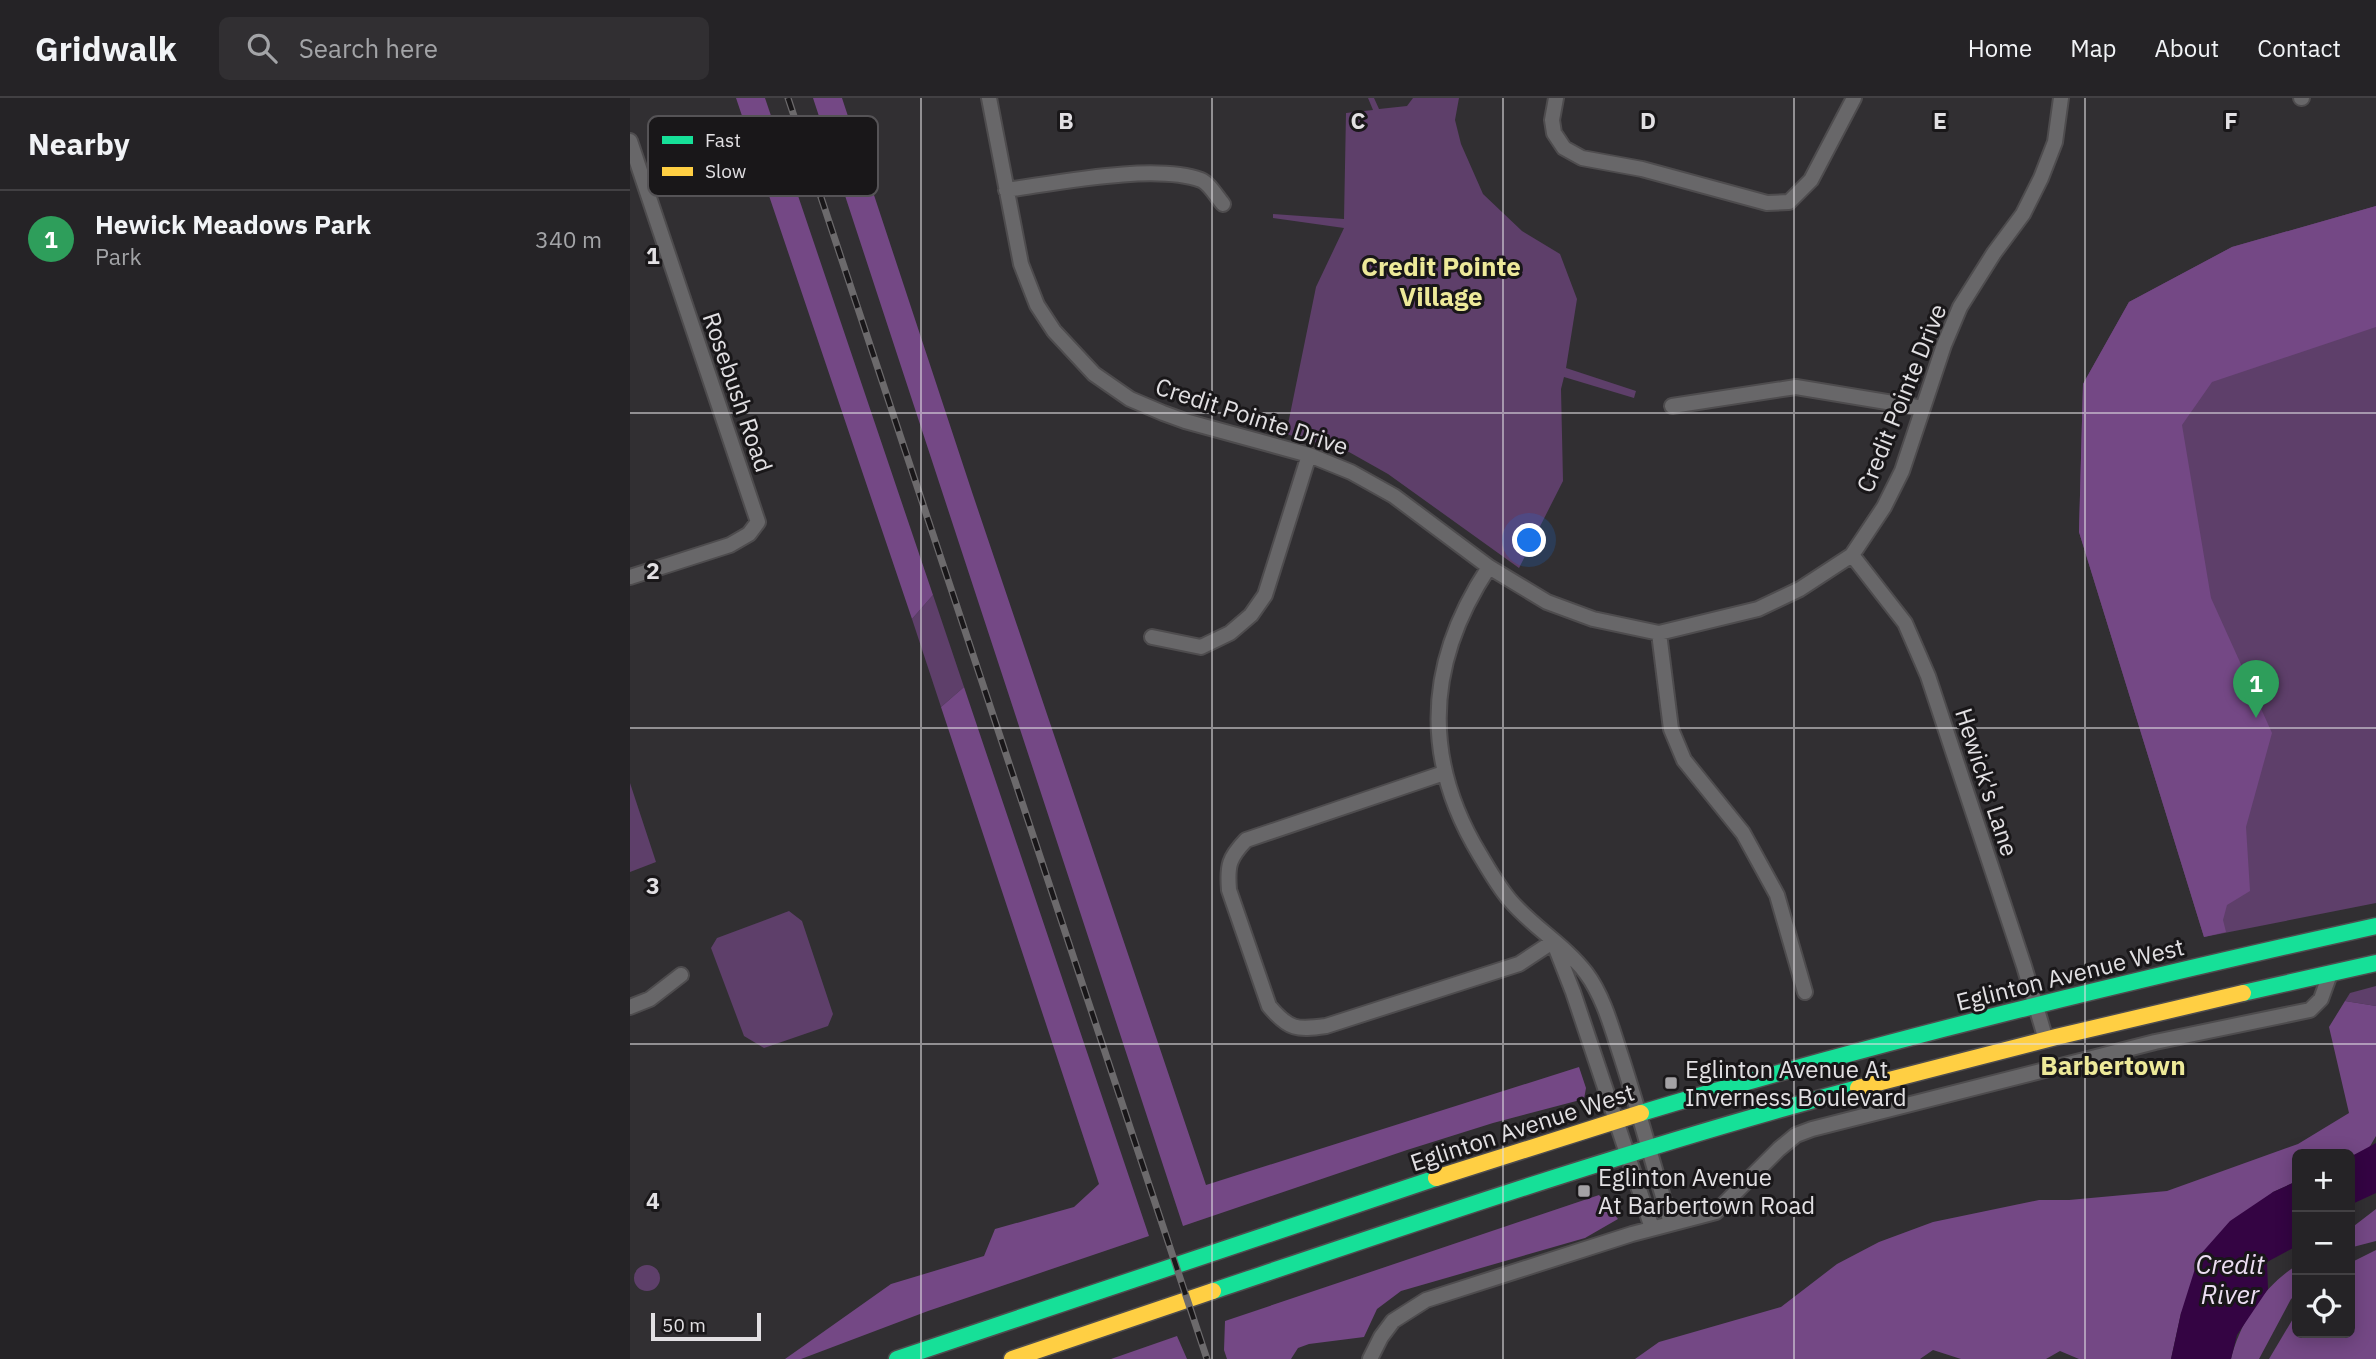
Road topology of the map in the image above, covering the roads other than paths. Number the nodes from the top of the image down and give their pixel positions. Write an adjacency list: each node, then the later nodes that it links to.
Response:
1 (989, 98): 6 (street, Credit Pointe Drive)
2 (1556, 98): 3 (street)
3 (1854, 98)
4 (2061, 98): 11 (street, Credit Pointe Drive)
5 (630, 141): 7 (street, Rosebush Road)
6 (1006, 190): 9 (street); 12 (street, Credit Pointe Drive)
7 (648, 195)
8 (648, 196): 15 (street, Rosebush Road)
9 (1223, 204)
10 (1672, 407): 11 (street)
11 (1923, 408): 13 (street, Credit Pointe Drive)
12 (1309, 455): 14 (street, Credit Pointe Drive); 17 (street)
13 (1852, 555): 16 (street, Credit Pointe Drive); 25 (street, Hewick's Lane)
14 (1489, 567): 16 (street, Credit Pointe Drive); 18 (street)
15 (630, 577)
16 (1659, 633): 24 (street)
17 (1152, 637)
18 (1444, 773): 20 (street); 20 (street)
19 (2376, 926): 25 (main road, Eglinton Avenue West)
20 (1554, 941): 28 (street); 29 (street)
21 (2376, 963): 22 (main road)
22 (2330, 974): 27 (main road); 32 (street)
23 (681, 975): 26 (street)
24 (1805, 992)
25 (2036, 1004): 27 (street, Hewick's Lane); 28 (main road, Eglinton Avenue West)
26 (630, 1006)
27 (2046, 1040): 30 (main road)
28 (1639, 1114): 29 (main road, Eglinton Avenue West); 30 (street)
29 (1616, 1120): 31 (street); 34 (main road, Eglinton Avenue West)
30 (1648, 1148): 31 (main road); 32 (street)
31 (1628, 1154): 33 (street); 35 (main road)
32 (1671, 1223): 33 (street)
33 (1652, 1228): 36 (street)
34 (897, 1359)
35 (1012, 1359)
36 (1370, 1359)

